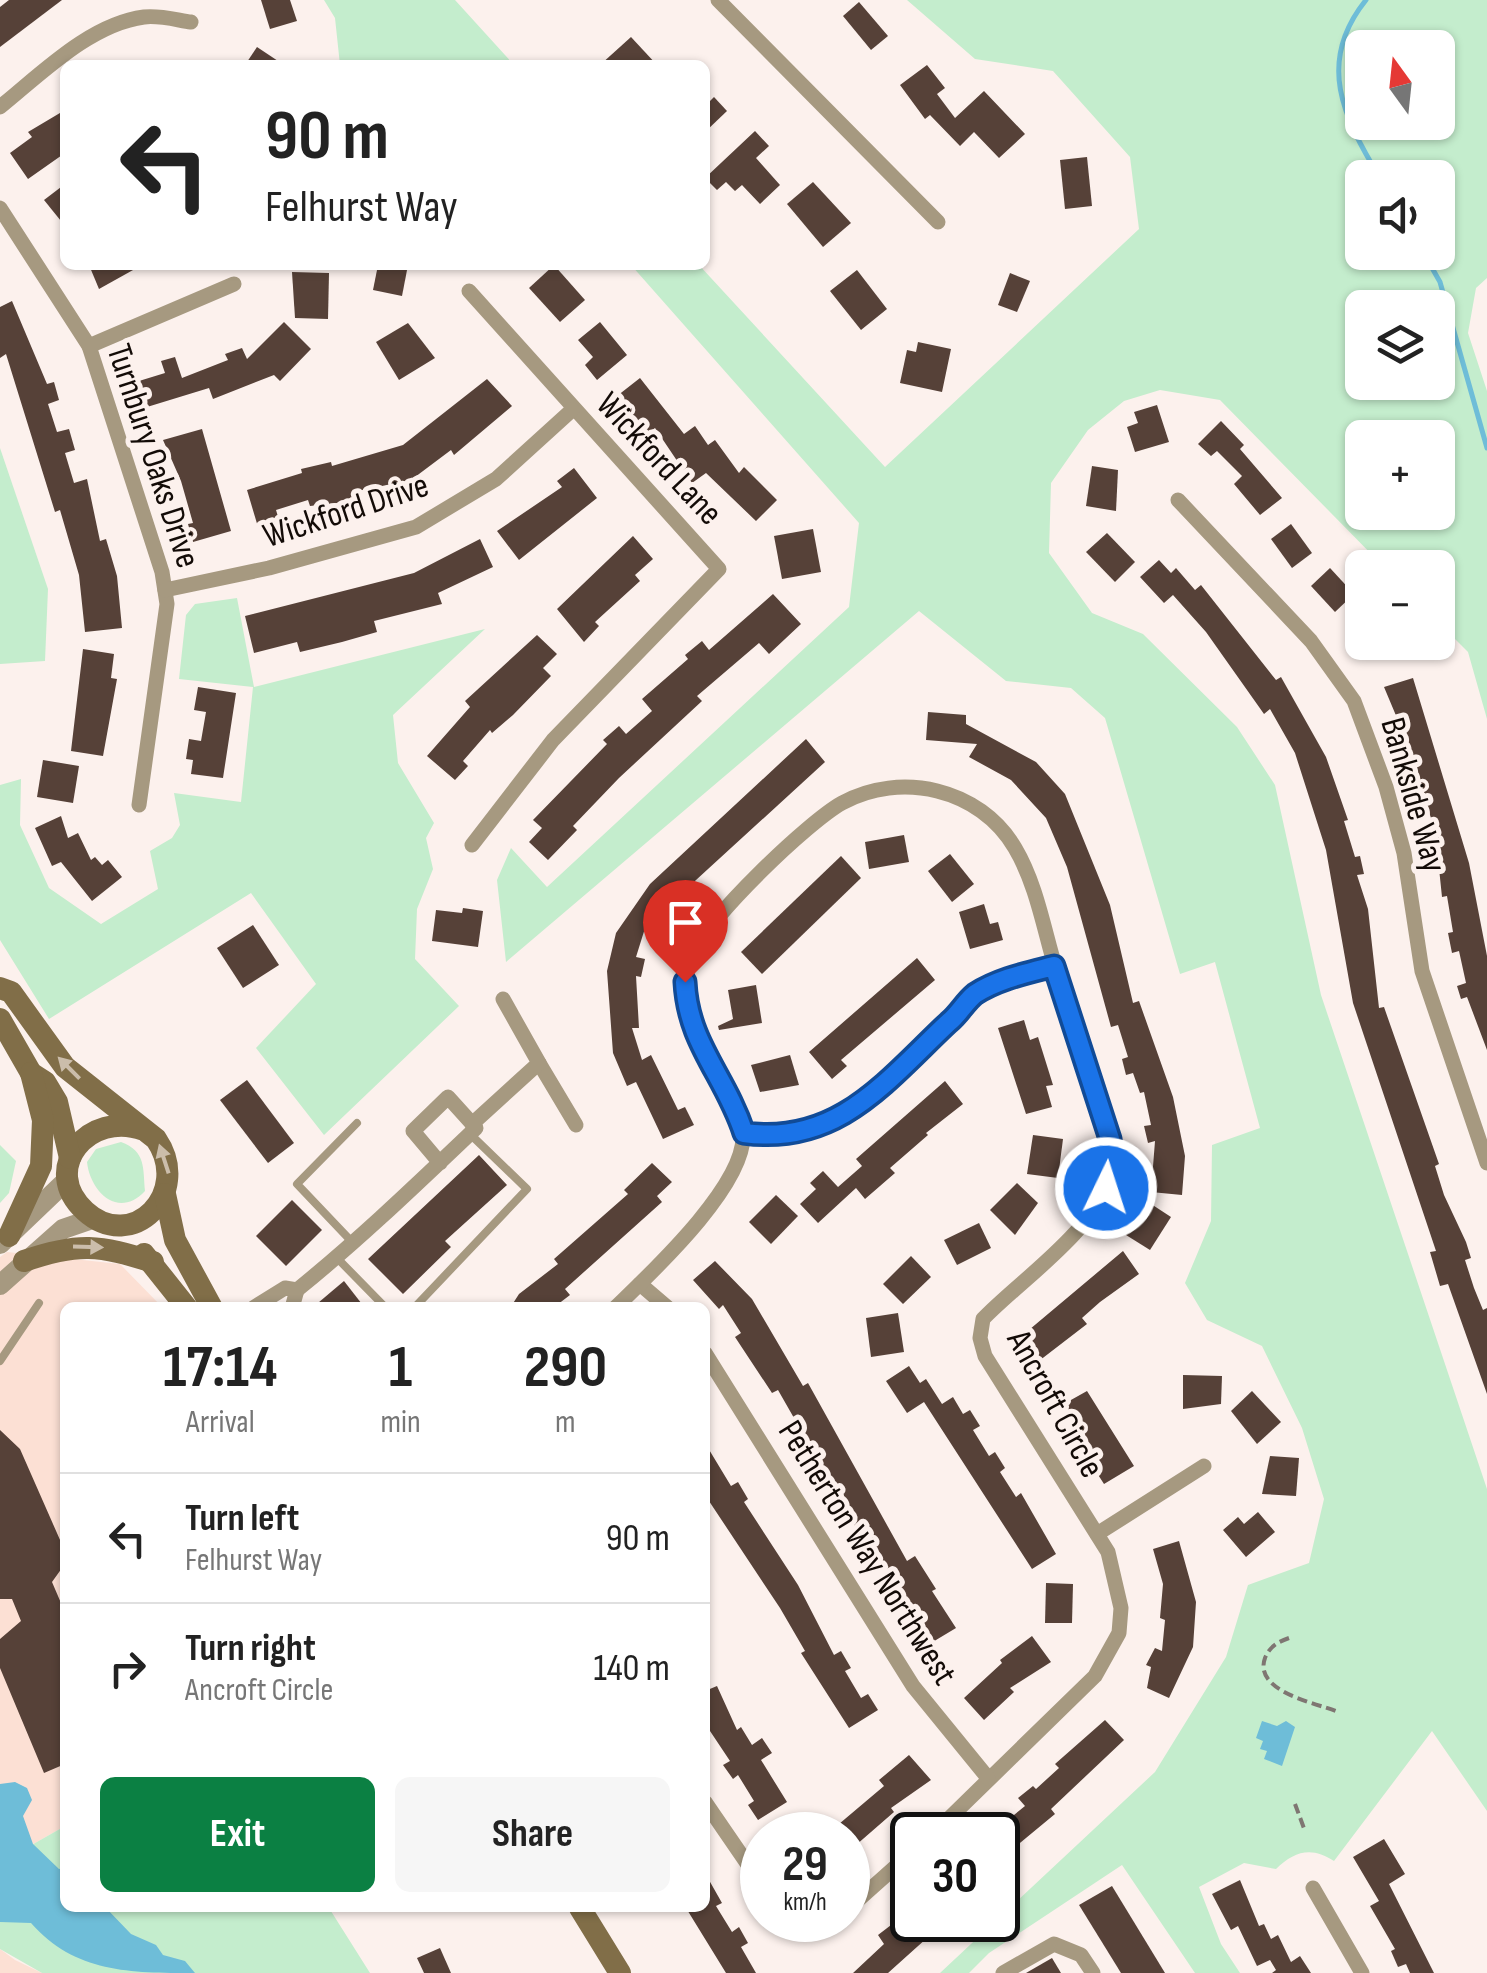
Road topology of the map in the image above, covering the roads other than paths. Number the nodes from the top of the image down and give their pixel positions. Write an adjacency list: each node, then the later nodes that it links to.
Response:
1 (718, 0): 7 (street)
2 (191, 22): 4 (street)
3 (60, 60): 5 (street)
4 (60, 60)
5 (0, 106)
6 (0, 208): 10 (street, Turnbury Oaks Drive)
7 (938, 222)
8 (234, 284): 10 (street)
9 (468, 291): 11 (street, Wickford Lane)
10 (89, 346): 13 (street, Turnbury Oaks Drive)
11 (572, 410): 13 (street, Wickford Drive); 15 (street, Wickford Lane)
12 (1178, 500): 28 (street, Bankside Way)
13 (165, 590): 14 (street, Turnbury Oaks Drive)
14 (138, 805)
15 (472, 845)
16 (1054, 966): 26 (street); 26 (street, Ancroft Circle); 52 (street, Ancroft Circle)
17 (0, 988): 25 (main road, one-way to 17)
18 (503, 998): 20 (street)
19 (0, 1019): 21 (main road)
20 (540, 1063): 23 (street); 24 (street)
21 (31, 1073): 29 (main road); 32 (main road)
22 (358, 1123): 33 (lane)
23 (576, 1125)
24 (471, 1129): 27 (street); 27 (street); 46 (lane)
25 (144, 1130): 29 (main road); 30 (main road, one-way to 25)
26 (744, 1133): 38 (street)
27 (440, 1163): 33 (street)
28 (1487, 1163)
29 (70, 1169): 31 (main road); 32 (street)
30 (165, 1194): 31 (main road); 42 (main road)
31 (104, 1221): 35 (street); 36 (main road)
32 (5, 1240)
33 (354, 1244): 34 (street)
34 (336, 1258): 39 (street); 45 (lane)
35 (24, 1261): 36 (main road, one-way to 36); 37 (street)
36 (153, 1262): 41 (main road)
37 (0, 1284)
38 (640, 1284): 47 (street); 48 (street)
39 (296, 1290): 43 (street); 44 (street)
40 (39, 1302): 49 (lane)
41 (183, 1302)
42 (209, 1302)
43 (263, 1302)
44 (293, 1302)
45 (380, 1302)
46 (420, 1302)
47 (622, 1302)
48 (661, 1302)
49 (0, 1361)
50 (710, 1361): 53 (street, Petherton Way Northwest)
51 (1204, 1466): 52 (street)
52 (1098, 1534): 53 (street, Ancroft Circle)
53 (988, 1778): 55 (street, Ancroft Circle)
54 (710, 1809): 56 (street)
55 (955, 1812)
56 (740, 1853)
57 (890, 1872): 59 (street)
58 (1313, 1888): 64 (street)
59 (870, 1889)
60 (582, 1912): 61 (main road)
61 (620, 1973)
62 (1003, 1973): 63 (street)
63 (1093, 1973)
64 (1362, 1973)

